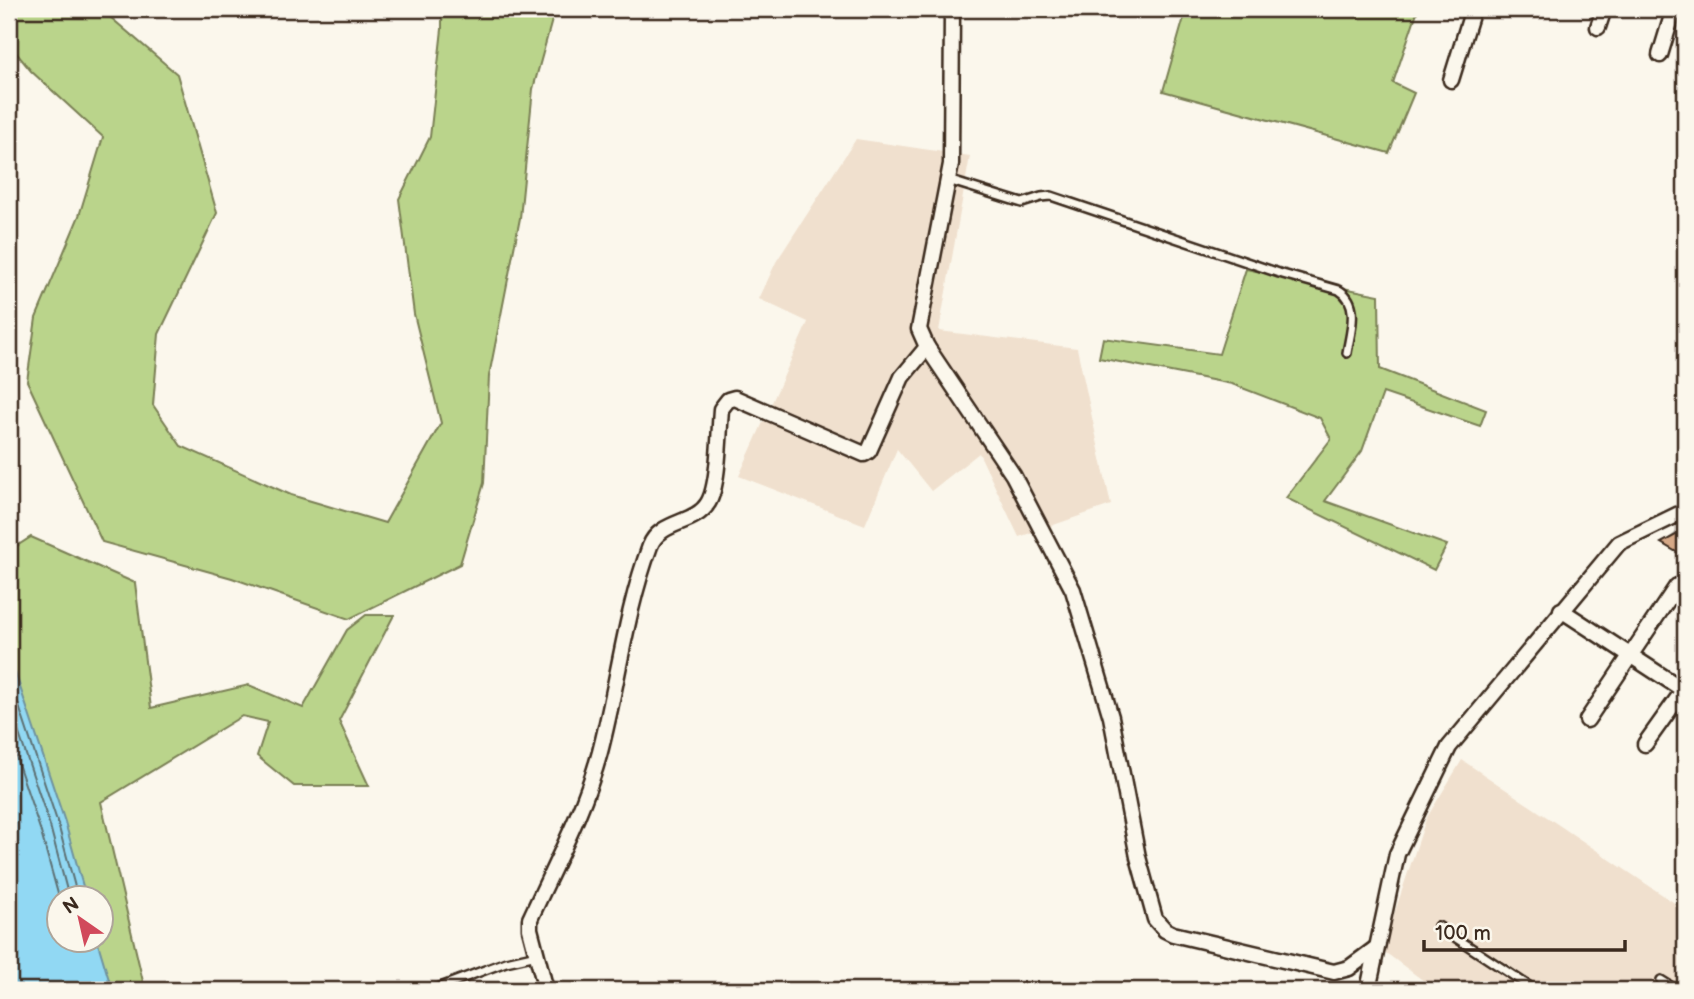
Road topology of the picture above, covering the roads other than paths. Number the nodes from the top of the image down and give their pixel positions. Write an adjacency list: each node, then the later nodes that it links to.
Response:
1 (952, 9): 8 (street)
2 (1473, 9): 7 (street)
3 (1604, 9): 5 (street)
4 (1674, 9): 6 (street)
5 (1598, 27)
6 (1660, 55)
7 (1451, 80)
8 (948, 180): 9 (street); 10 (lane)
9 (927, 347): 19 (street); 20 (street)
10 (1347, 354)
11 (1685, 511): 13 (street)
12 (1677, 586): 14 (street)
13 (1561, 610): 14 (street); 19 (street)
14 (1631, 656): 15 (street); 16 (street)
15 (1685, 689): 17 (street)
16 (1587, 720)
17 (1645, 744)
18 (1438, 926): 26 (lane)
19 (1376, 948): 22 (street)
20 (537, 955): 23 (lane); 24 (street)
21 (1661, 980): 27 (lane)
22 (1369, 985): 25 (street)
23 (432, 990)
24 (546, 990)
25 (1384, 990)
26 (1535, 990)
27 (1677, 990)

